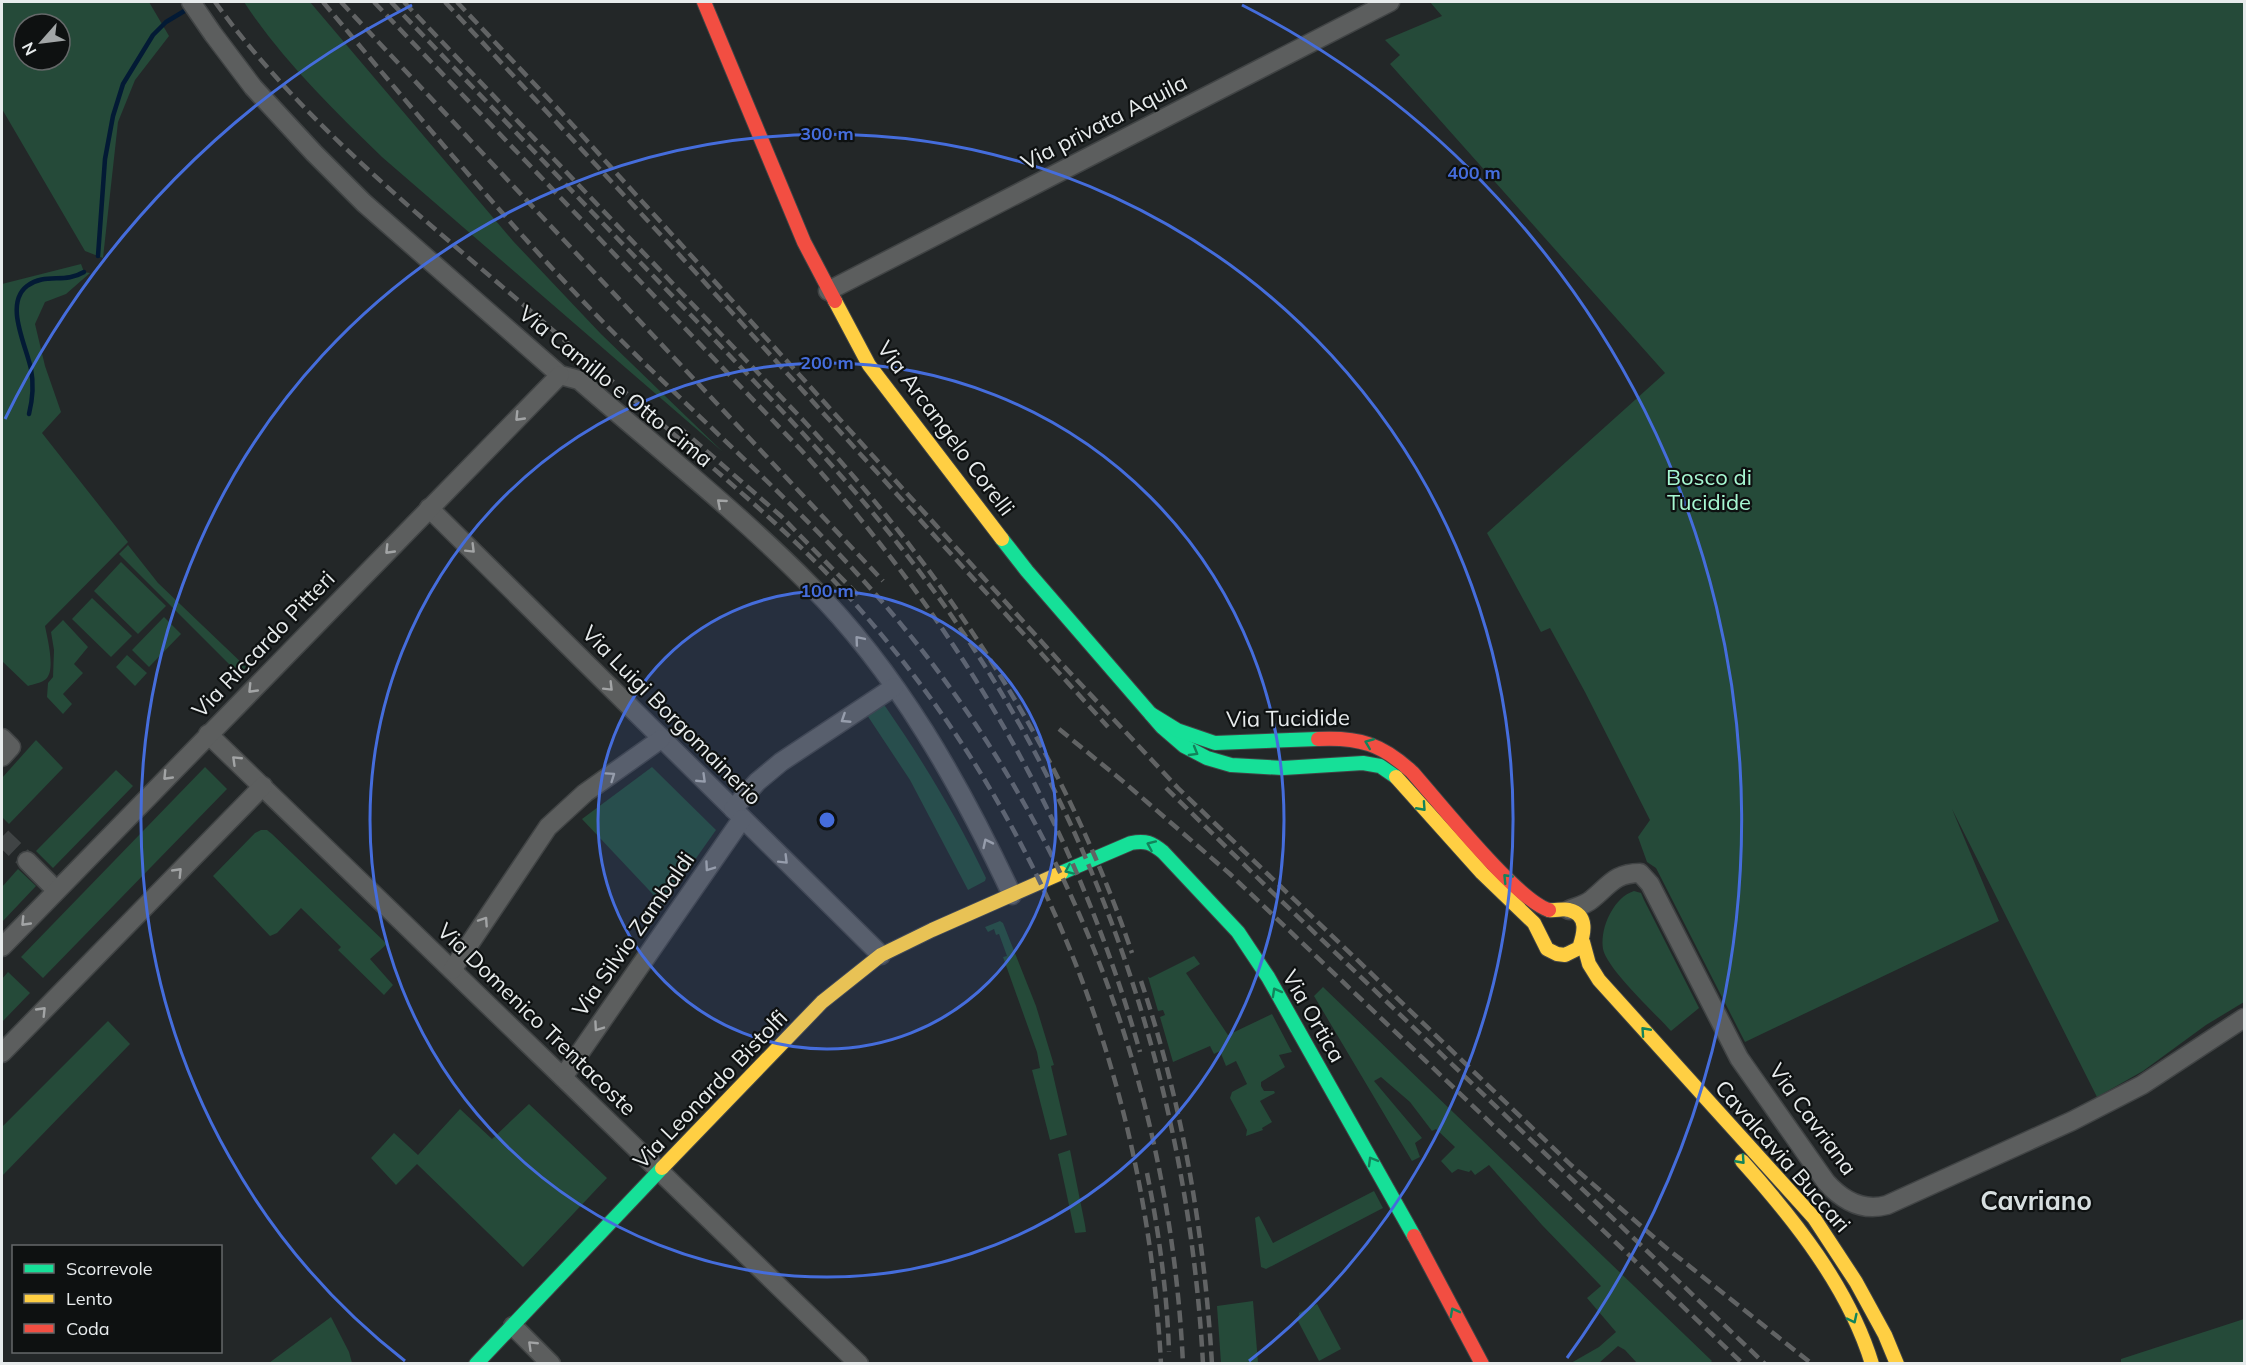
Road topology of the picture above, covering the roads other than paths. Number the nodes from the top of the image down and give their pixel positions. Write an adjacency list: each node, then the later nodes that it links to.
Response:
1 (191, 2): 5 (street, Via Camillo e Otto Cima)
2 (704, 2): 4 (street, Via Arcangelo Corelli)
3 (1390, 2): 4 (street, Via privata Aquila)
4 (834, 289): 8 (street, Via Arcangelo Corelli)
5 (560, 375): 6 (street, Via Riccardo Pitteri, one-way to 6); 7 (street, Via Camillo e Otto Cima, one-way to 5)
6 (429, 508): 9 (street, Via Riccardo Pitteri, one-way to 9); 11 (street, Via Luigi Borgomainerio, one-way to 11)
7 (894, 687): 17 (street, Via Silvio Zambaldi, one-way to 17); 20 (street, Via Camillo e Otto Cima, one-way to 7)
8 (1151, 714): 13 (street, Via Tucidide); 15 (street, Via Tucidide, one-way to 15)
9 (208, 734): 16 (street, Via Domenico Trentacoste, one-way to 9); 19 (street, Via Riccardo Pitteri, one-way to 19)
10 (2, 738): 14 (street)
11 (661, 739): 17 (street, Via Luigi Borgomainerio, one-way to 17); 27 (street, one-way to 11)
12 (1295, 740): 13 (street, Via Tucidide); 15 (street); 22 (street, Via Tucidide, one-way to 12)
13 (1266, 742): 15 (street)
14 (2, 757)
15 (1282, 767): 23 (street, Via Tucidide, one-way to 23)
16 (263, 786): 27 (street, Via Domenico Trentacoste); 29 (street, one-way to 16)
17 (738, 814): 26 (street, Via Luigi Borgomainerio, one-way to 26); 31 (street, Via Silvio Zambaldi, one-way to 31)
18 (27, 861): 19 (street)
19 (56, 890): 25 (street, Via Riccardo Pitteri, one-way to 25)
20 (1012, 895): 26 (street, Via Leonardo Bistolfi); 38 (street, Via Ortica, one-way to 20)
21 (1591, 901): 22 (street, Via Cavriana); 24 (street); 28 (street, Via Cavriana)
22 (1562, 910): 23 (street); 24 (street, Via Tucidide)
23 (1539, 932): 24 (street, Via Tucidide)
24 (1584, 933): 30 (street, Via Tucidide, one-way to 24)
25 (2, 947)
26 (881, 955): 33 (street, Via Leonardo Bistolfi)
27 (452, 970): 31 (street, Via Domenico Trentacoste)
28 (2244, 1018)
29 (2, 1053)
30 (1685, 1074): 40 (street, Cavalcavia Buccari)
31 (563, 1077): 33 (street, Via Domenico Trentacoste)
32 (1736, 1154): 39 (street, Cavalcavia Buccari, one-way to 39)
33 (660, 1171): 34 (street, Via Leonardo Bistolfi); 37 (street, Via Domenico Trentacoste)
34 (513, 1326): 35 (street, Via Leonardo Bistolfi); 36 (street, one-way to 34)
35 (476, 1364)
36 (551, 1364)
37 (858, 1364)
38 (1482, 1364)
39 (1872, 1364)
40 (1897, 1364)

